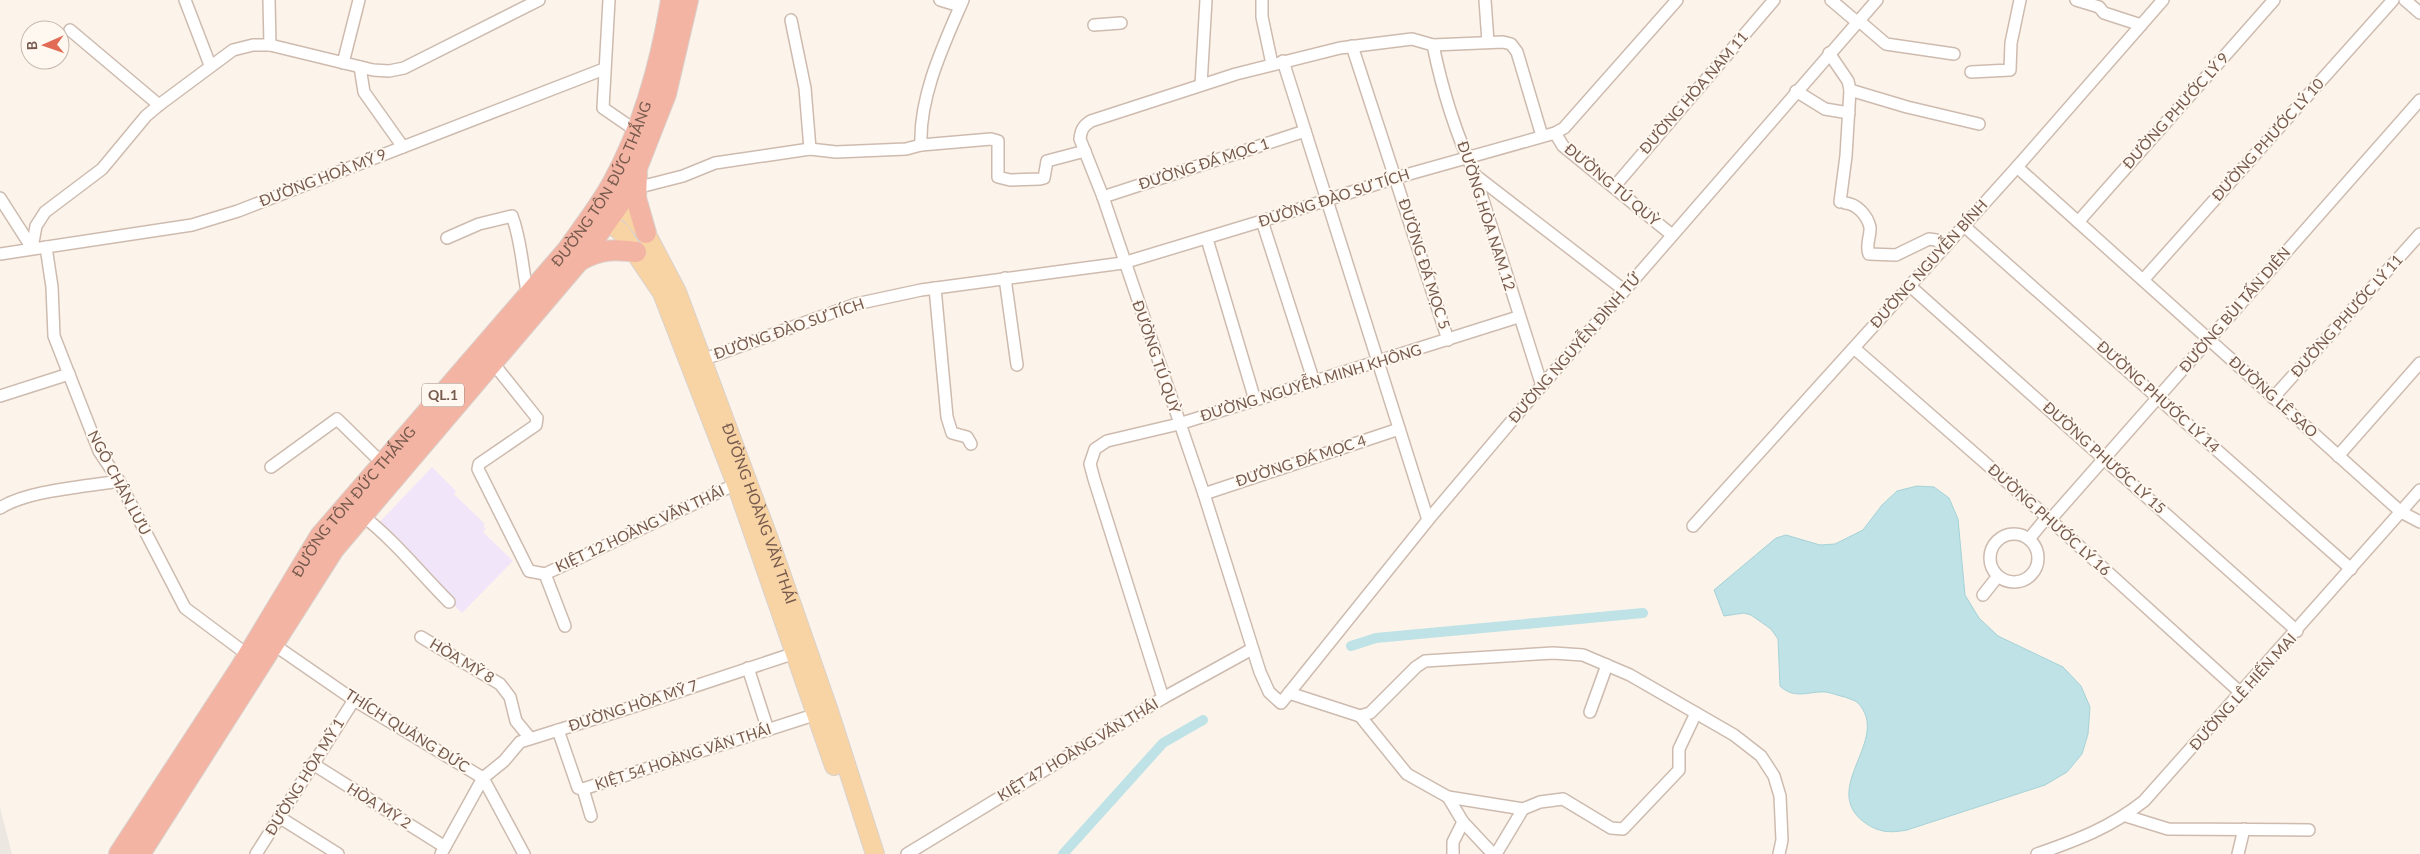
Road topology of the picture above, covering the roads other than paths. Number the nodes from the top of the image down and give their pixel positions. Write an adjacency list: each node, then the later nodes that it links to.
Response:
1 (185, 0): 39 (street)
2 (270, 0): 32 (street)
3 (359, 0): 37 (street)
4 (539, 0): 40 (street)
5 (609, 0): 41 (street)
6 (671, 0): 50 (highway, ĐƯỜNG TÔN ĐỨC THẮNG / QL.1)
7 (688, 0): 59 (highway, ĐƯỜNG TÔN ĐỨC THẮNG / QL.1)
8 (940, 0): 22 (street)
9 (1206, 0): 43 (street)
10 (1262, 0): 38 (street)
11 (1485, 0): 31 (street)
12 (1677, 0): 52 (street, ĐƯỜNG ĐÀO SƯ TÍCH)
13 (1774, 0): 63 (street, ĐƯỜNG HÒA NAM 11)
14 (1831, 0): 26 (street)
15 (1877, 0): 26 (street, ĐƯỜNG NGUYỄN ĐÌNH TỨ)
16 (2020, 0): 42 (street)
17 (2076, 0): 23 (street)
18 (2163, 0): 28 (street, ĐƯỜNG NGUYỄN BÍNH)
19 (2274, 0): 70 (street, ĐƯỜNG PHƯỚC LÝ 9)
20 (2393, 0): 85 (street, ĐƯỜNG PHƯỚC LÝ 10)
21 (2405, 0): 24 (street)
22 (962, 3): 54 (street)
23 (2098, 4): 28 (street)
24 (2420, 13)
25 (791, 20): 56 (street)
26 (1858, 21): 35 (street, ĐƯỜNG NGUYỄN ĐÌNH TỨ); 36 (street)
27 (1121, 23): 29 (street)
28 (2141, 25): 60 (street, ĐƯỜNG NGUYỄN BÍNH)
29 (1094, 26)
30 (70, 30): 47 (street)
31 (1488, 42): 34 (street, ĐƯỜNG TÚ QUỲ); 53 (street, ĐƯỜNG TÚ QUỲ)
32 (270, 45): 37 (street); 39 (street)
33 (1352, 46): 34 (street, ĐƯỜNG TÚ QUỲ); 38 (street, ĐƯỜNG TÚ QUỲ); 62 (street, ĐƯỜNG ĐÁ MỌC 5)
34 (1433, 46): 58 (street, ĐƯỜNG HÒA NAM 12)
35 (1829, 54): 44 (street); 45 (street, ĐƯỜNG NGUYỄN ĐÌNH TỨ)
36 (1954, 54)
37 (343, 63): 40 (street)
38 (1277, 63): 43 (street, ĐƯỜNG TÚ QUỲ); 51 (street)
39 (210, 65): 47 (street)
40 (360, 67): 55 (street)
41 (604, 69): 50 (street); 55 (street, ĐƯỜNG HOÀ MỸ 9)
42 (1971, 72)
43 (1201, 85): 57 (street, ĐƯỜNG TÚ QUỲ)
44 (1850, 90): 48 (street); 49 (street)
45 (1796, 91): 48 (street); 73 (street, ĐƯỜNG NGUYỄN ĐÌNH TỨ)
46 (2420, 100): 91 (street, ĐƯỜNG BÙI TẤN DIÊN)
47 (159, 105): 79 (street)
48 (1849, 113): 78 (street)
49 (1978, 124)
50 (635, 130): 68 (highway, ĐƯỜNG TÔN ĐỨC THẮNG / QL.1)
51 (1305, 131): 65 (street, ĐƯỜNG ĐÁ MỌC 1); 67 (street)
52 (1555, 133): 53 (street, ĐƯỜNG ĐÀO SƯ TÍCH); 63 (street, ĐƯỜNG TÚ QUỲ)
53 (1542, 136): 58 (street, ĐƯỜNG ĐÀO SƯ TÍCH)
54 (921, 145): 56 (street); 57 (street)
55 (403, 147): 77 (street, ĐƯỜNG HOÀ MỸ 9)
56 (810, 149): 64 (street)
57 (1085, 151): 65 (street, ĐƯỜNG TÚ QUỲ)
58 (1466, 156): 61 (street, ĐƯỜNG HÒA NAM 12); 62 (street, ĐƯỜNG ĐÀO SƯ TÍCH)
59 (639, 164): 64 (highway); 68 (highway, ĐƯỜNG TÔN ĐỨC THẮNG / QL.1)
60 (2017, 167): 70 (street, ĐƯỜNG LÊ SAO); 71 (street, ĐƯỜNG NGUYỄN BÍNH)
61 (1475, 175): 88 (street); 90 (street, ĐƯỜNG HÒA NAM 12)
62 (1395, 178): 67 (street, ĐƯỜNG ĐÀO SƯ TÍCH); 92 (street, ĐƯỜNG ĐÁ MỌC 5)
63 (1614, 186): 73 (street, ĐƯỜNG TÚ QUỲ)
64 (636, 188): 72 (highway)
65 (1103, 197): 83 (street, ĐƯỜNG TÚ QUỲ)
66 (0, 198): 79 (street)
67 (1327, 201): 69 (street, ĐƯỜNG ĐÀO SƯ TÍCH); 95 (street)
68 (606, 209): 72 (main road, ĐƯỜNG HOÀNG VĂN THÁI); 80 (main road, ĐƯỜNG HOÀNG VĂN THÁI); 82 (highway, ĐƯỜNG TÔN ĐỨC THẮNG / QL.1); 89 (highway, ĐƯỜNG TÔN ĐỨC THẮNG / QL.1)
69 (1262, 222): 76 (street, ĐƯỜNG ĐÀO SƯ TÍCH); 100 (street)
70 (2078, 222): 85 (street, ĐƯỜNG LÊ SAO)
71 (1964, 226): 78 (street, ĐƯỜNG NGUYỄN BÍNH); 103 (street, ĐƯỜNG PHƯỚC LÝ 14)
72 (646, 234): 94 (main road, ĐƯỜNG HOÀNG VĂN THÁI)
73 (1672, 234): 88 (street, ĐƯỜNG NGUYỄN ĐÌNH TỨ)
74 (2420, 234): 104 (street, ĐƯỜNG PHƯỚC LÝ 11)
75 (447, 238): 89 (street)
76 (1207, 239): 83 (street, ĐƯỜNG ĐÀO SƯ TÍCH); 105 (street)
77 (46, 247): 79 (street, ĐƯỜNG HOÀ MỸ 9); 99 (street, NGÔ CHÂN LƯU)
78 (1945, 247): 86 (street, ĐƯỜNG NGUYỄN BÍNH)
79 (32, 248): 81 (street, ĐƯỜNG HOÀ MỸ 9)
80 (636, 252): 82 (highway); 114 (main road, ĐƯỜNG HOÀNG VĂN THÁI)
81 (0, 254)
82 (579, 262): 96 (highway, ĐƯỜNG TÔN ĐỨC THẮNG / QL.1)
83 (1124, 263): 84 (street, ĐƯỜNG ĐÀO SƯ TÍCH); 106 (street, ĐƯỜNG TÚ QUỲ)
84 (1005, 278): 87 (street, ĐƯỜNG ĐÀO SƯ TÍCH); 98 (street)
85 (2143, 280): 91 (street, ĐƯỜNG LÊ SAO)
86 (1910, 286): 93 (street, ĐƯỜNG NGUYỄN BÍNH); 110 (street, ĐƯỜNG PHƯỚC LÝ 15)
87 (935, 288): 94 (street, ĐƯỜNG ĐÀO SƯ TÍCH); 108 (street)
88 (1624, 290): 101 (street, ĐƯỜNG NGUYỄN ĐÌNH TỨ)
89 (528, 296): 111 (highway, ĐƯỜNG TÔN ĐỨC THẮNG / QL.1)
90 (1518, 318): 92 (street, ĐƯỜNG NGUYỄN MINH KHÔNG); 101 (street, ĐƯỜNG HÒA NAM 12)
91 (2209, 339): 103 (street, ĐƯỜNG BÙI TẤN DIÊN); 104 (street, ĐƯỜNG LÊ SAO)
92 (1448, 340): 95 (street, ĐƯỜNG NGUYỄN MINH KHÔNG)
93 (1854, 348): 120 (street, ĐƯỜNG PHƯỚC LÝ 16); 123 (street, ĐƯỜNG NGUYỄN BÍNH)
94 (702, 360): 169 (main road, ĐƯỜNG HOÀNG VĂN THÁI)
95 (1378, 362): 100 (street, ĐƯỜNG NGUYỄN MINH KHÔNG); 107 (street)
96 (493, 363): 119 (highway, ĐƯỜNG TÔN ĐỨC THẮNG / QL.1); 126 (street)
97 (2420, 363): 109 (street)
98 (1017, 365)
99 (68, 374): 102 (street); 113 (street, NGÔ CHÂN LƯU)
100 (1314, 382): 105 (street, ĐƯỜNG NGUYỄN MINH KHÔNG)
101 (1542, 386): 121 (street, ĐƯỜNG NGUYỄN ĐÌNH TỨ)
102 (0, 396)
103 (2158, 397): 110 (street, ĐƯỜNG BÙI TẤN DIÊN); 125 (street, ĐƯỜNG PHƯỚC LÝ 14)
104 (2273, 398): 109 (street, ĐƯỜNG LÊ SAO)
105 (1255, 400): 106 (street, ĐƯỜNG NGUYỄN MINH KHÔNG)
106 (1179, 424): 116 (street, ĐƯỜNG TÚ QUỲ); 141 (street, ĐƯỜNG NGUYỄN MINH KHÔNG)
107 (1399, 429): 116 (street, ĐƯỜNG ĐÁ MỌC 4); 121 (street)
108 (971, 444)
109 (2338, 456): 118 (street, ĐƯỜNG LÊ SAO)
110 (2105, 458): 120 (street, ĐƯỜNG BÙI TẤN DIÊN); 131 (street, ĐƯỜNG PHƯỚC LÝ 15)
111 (383, 464): 112 (street); 133 (highway, ĐƯỜNG TÔN ĐỨC THẮNG / QL.1)
112 (271, 467)
113 (119, 481): 117 (street); 136 (street, NGÔ CHÂN LƯU)
114 (736, 484): 126 (street, KIỆT 12 HOÀNG VĂN THÁI); 135 (main road, ĐƯỜNG HOÀNG VĂN THÁI)
115 (2420, 490): 118 (street, ĐƯỜNG LÊ HIẾN MAI)
116 (1204, 494): 134 (street, ĐƯỜNG TÚ QUỲ)
117 (0, 508)
118 (2401, 512): 122 (street, ĐƯỜNG LÊ SAO); 125 (street, ĐƯỜNG LÊ HIẾN MAI)
119 (363, 516): 129 (street); 133 (highway, ĐƯỜNG TÔN ĐỨC THẮNG / QL.1)
120 (2048, 519): 124 (street, ĐƯỜNG BÙI TẤN DIÊN); 140 (street, ĐƯỜNG PHƯỚC LÝ 16)
121 (1428, 520): 139 (street, ĐƯỜNG NGUYỄN ĐÌNH TỨ)
122 (2420, 522)
123 (1693, 526)
124 (2029, 539): 127 (street); 127 (street)
125 (2351, 569): 131 (street, ĐƯỜNG LÊ HIẾN MAI)
126 (545, 574): 130 (street)
127 (1998, 576): 128 (street)
128 (1983, 595)
129 (449, 602)
130 (565, 626)
131 (2297, 631): 140 (street, ĐƯỜNG LÊ HIẾN MAI)
132 (422, 637): 150 (street, HÒA MỸ 8)
133 (267, 640): 136 (highway, ĐƯỜNG TÔN ĐỨC THẮNG / QL.1); 142 (street, THÍCH QUẢNG ĐỨC); 164 (highway, ĐƯỜNG TÔN ĐỨC THẮNG / QL.1)
134 (1252, 649): 141 (street, KIỆT 47 HOÀNG VĂN THÁI); 143 (street, ĐƯỜNG TÚ QUỲ)
135 (795, 652): 138 (street, ĐƯỜNG HÒA MỸ 7); 146 (main road, ĐƯỜNG HOÀNG VĂN THÁI)
136 (248, 655): 163 (highway, ĐƯỜNG TÔN ĐỨC THẮNG / QL.1)
137 (1607, 665): 144 (street); 145 (street); 147 (street)
138 (748, 668): 148 (street, ĐƯỜNG HÒA MỸ 7); 149 (street)
139 (1289, 693): 143 (street, ĐƯỜNG NGUYỄN ĐÌNH TỨ); 147 (street)
140 (2242, 694): 157 (street, ĐƯỜNG LÊ HIẾN MAI)
141 (1163, 698): 170 (street, KIỆT 47 HOÀNG VĂN THÁI)
142 (354, 700): 151 (street, ĐƯỜNG HÒA MỸ 1); 152 (street, THÍCH QUẢNG ĐỨC)
143 (1281, 703)
144 (1590, 712)
145 (1696, 713): 155 (street); 173 (street)
146 (817, 714): 149 (street, KIỆT 54 HOÀNG VĂN THÁI); 168 (main road, ĐƯỜNG HOÀNG VĂN THÁI)
147 (1360, 716): 154 (street)
148 (558, 730): 150 (street, ĐƯỜNG HÒA MỸ 7); 153 (street, KIỆT 54 HOÀNG VĂN THÁI)
149 (768, 730): 153 (street, KIỆT 54 HOÀNG VĂN THÁI)
150 (530, 738): 152 (street, ĐƯỜNG HÒA MỸ 7)
151 (313, 764): 158 (street, ĐƯỜNG HÒA MỸ 1); 162 (street, HÒA MỸ 2)
152 (483, 778): 162 (street); 167 (street, THÍCH QUẢNG ĐỨC)
153 (583, 789): 156 (street)
154 (1448, 796): 155 (street); 159 (street)
155 (1523, 809): 172 (street)
156 (591, 816)
157 (2126, 816): 160 (street); 174 (street, ĐƯỜNG LÊ HIẾN MAI)
158 (280, 817): 165 (street, ĐƯỜNG HÒA MỸ 1); 166 (street)
159 (1463, 822): 171 (street); 172 (street)
160 (2244, 829): 161 (street); 175 (street)
161 (2309, 830)
162 (443, 851)
163 (119, 854)
164 (140, 854)
165 (256, 854)
166 (338, 854)
167 (524, 854)
168 (864, 854)
169 (875, 854)
170 (907, 854)
171 (1453, 854)
172 (1494, 854)
173 (1779, 854)
174 (2037, 854)
175 (2238, 854)

